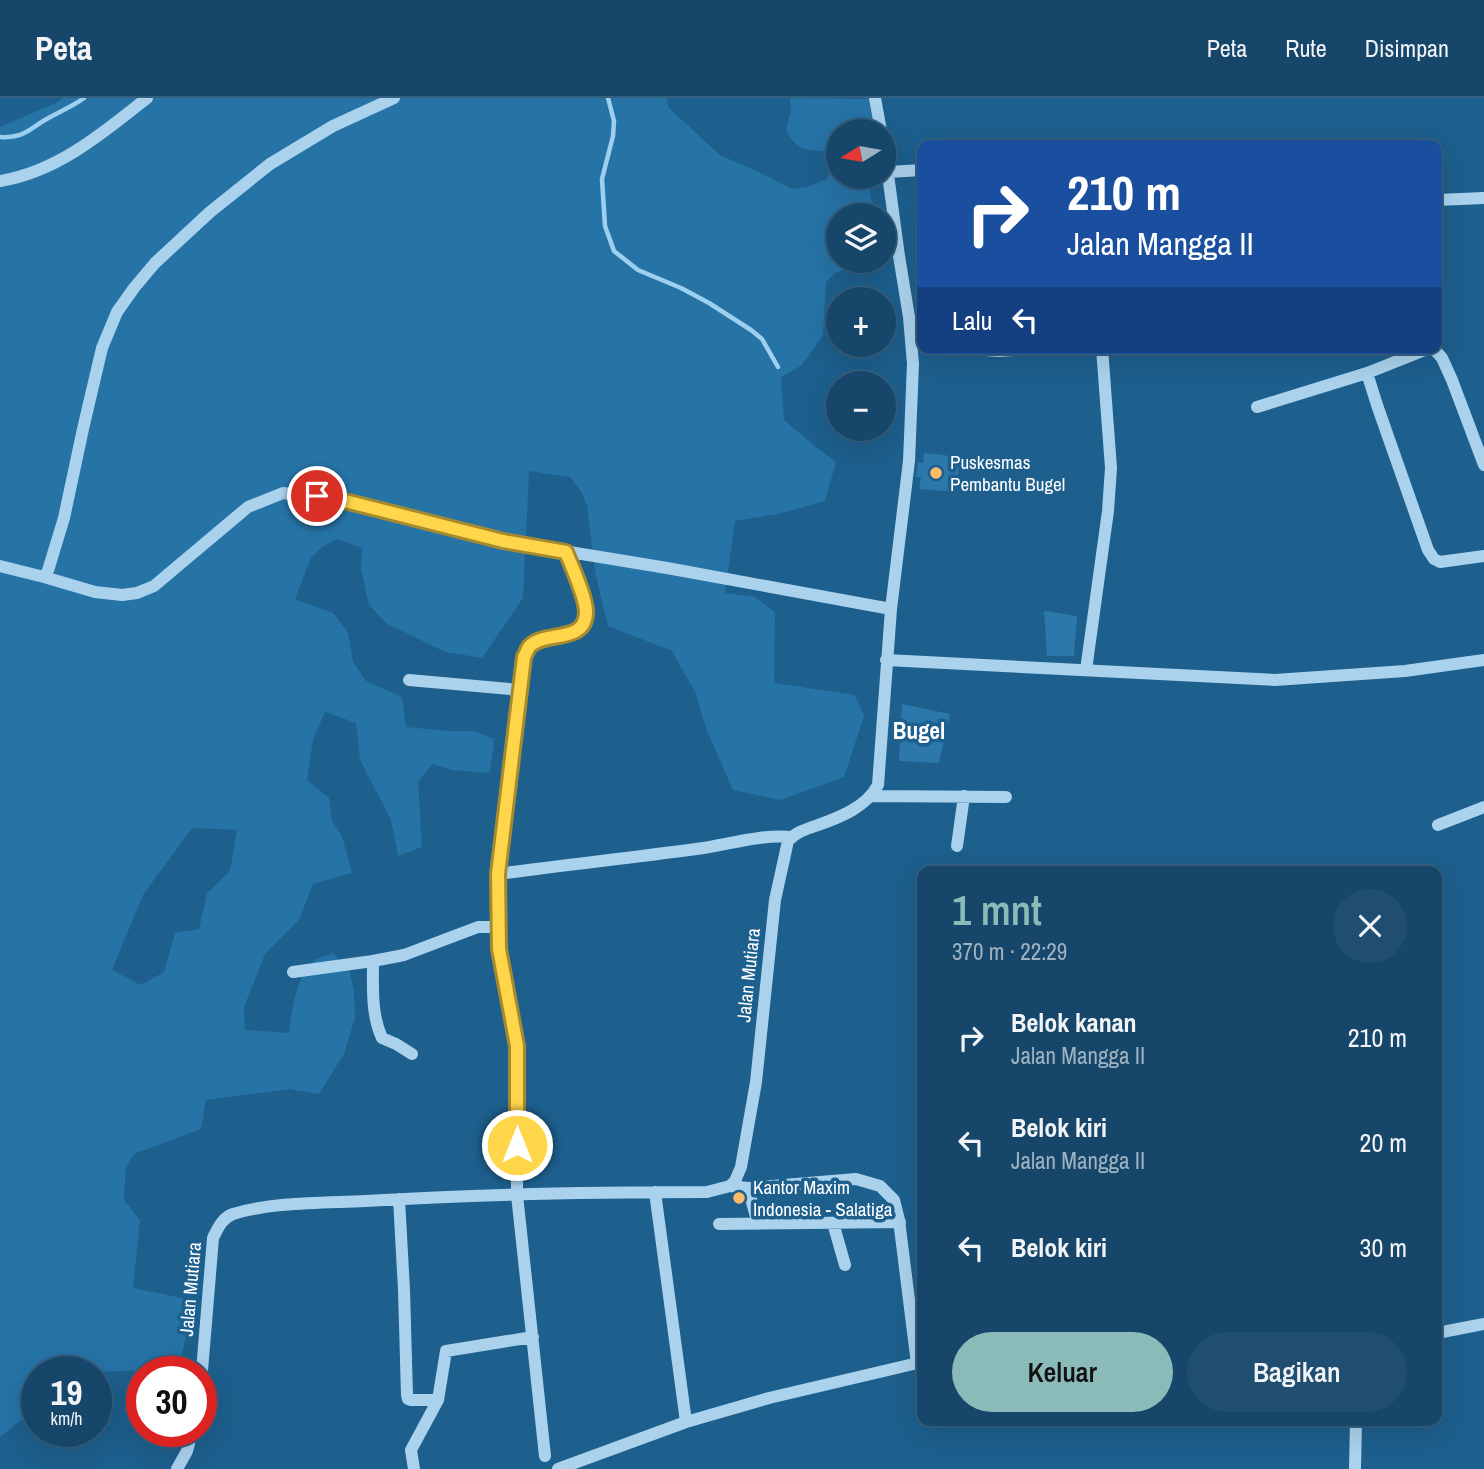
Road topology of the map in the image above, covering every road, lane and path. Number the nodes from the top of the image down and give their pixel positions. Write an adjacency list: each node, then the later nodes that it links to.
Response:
1 (147, 98): 7 (street)
2 (394, 98): 21 (street)
3 (875, 98): 4 (street)
4 (879, 119)
5 (917, 170): 6 (street)
6 (896, 172)
7 (0, 181)
8 (890, 189): 11 (street)
9 (1484, 198): 10 (street)
10 (1442, 200)
11 (917, 346): 22 (street)
12 (1102, 354): 25 (street)
13 (1415, 354): 15 (street)
14 (1438, 354): 17 (street)
15 (1367, 373): 16 (street); 19 (street)
16 (1257, 407)
17 (1484, 465)
18 (566, 552): 21 (street); 22 (street); 27 (street)
19 (1484, 556)
20 (0, 566): 21 (street)
21 (46, 577)
22 (891, 609): 23 (street)
23 (886, 660): 25 (street); 28 (street)
24 (1484, 660): 25 (street)
25 (1086, 670)
26 (409, 680): 27 (street)
27 (520, 690): 35 (street)
28 (872, 796): 29 (street); 33 (street)
29 (964, 796): 30 (street); 34 (street)
30 (1006, 797)
31 (1484, 807): 32 (street)
32 (1438, 825)
33 (791, 837): 35 (street); 40 (street, Jalan Mutiara)
34 (957, 846)
35 (498, 874): 36 (street)
36 (499, 927): 37 (street); 43 (street)
37 (373, 961): 38 (street); 39 (street)
38 (293, 972)
39 (412, 1054)
40 (730, 1186): 41 (street); 42 (street, Jalan Mutiara)
41 (748, 1188): 45 (street); 48 (street)
42 (655, 1192): 43 (street, Jalan Mutiara); 57 (street)
43 (517, 1195): 44 (street, Jalan Mutiara); 52 (street)
44 (399, 1199): 54 (street, Jalan Mutiara); 56 (street)
45 (900, 1222): 46 (street); 53 (street)
46 (833, 1223): 48 (street); 49 (street)
47 (719, 1224): 48 (street)
48 (758, 1224)
49 (845, 1265)
50 (1484, 1324): 51 (street)
51 (1442, 1332)
52 (533, 1337): 56 (street); 60 (street)
53 (917, 1342)
54 (203, 1356)
55 (917, 1364): 57 (street)
56 (438, 1399): 63 (street)
57 (686, 1422): 61 (street)
58 (1356, 1426): 65 (street)
59 (188, 1447): 62 (street)
60 (545, 1456)
61 (584, 1464): 64 (street)
62 (177, 1469)
63 (414, 1469)
64 (558, 1469)
65 (1355, 1469)

